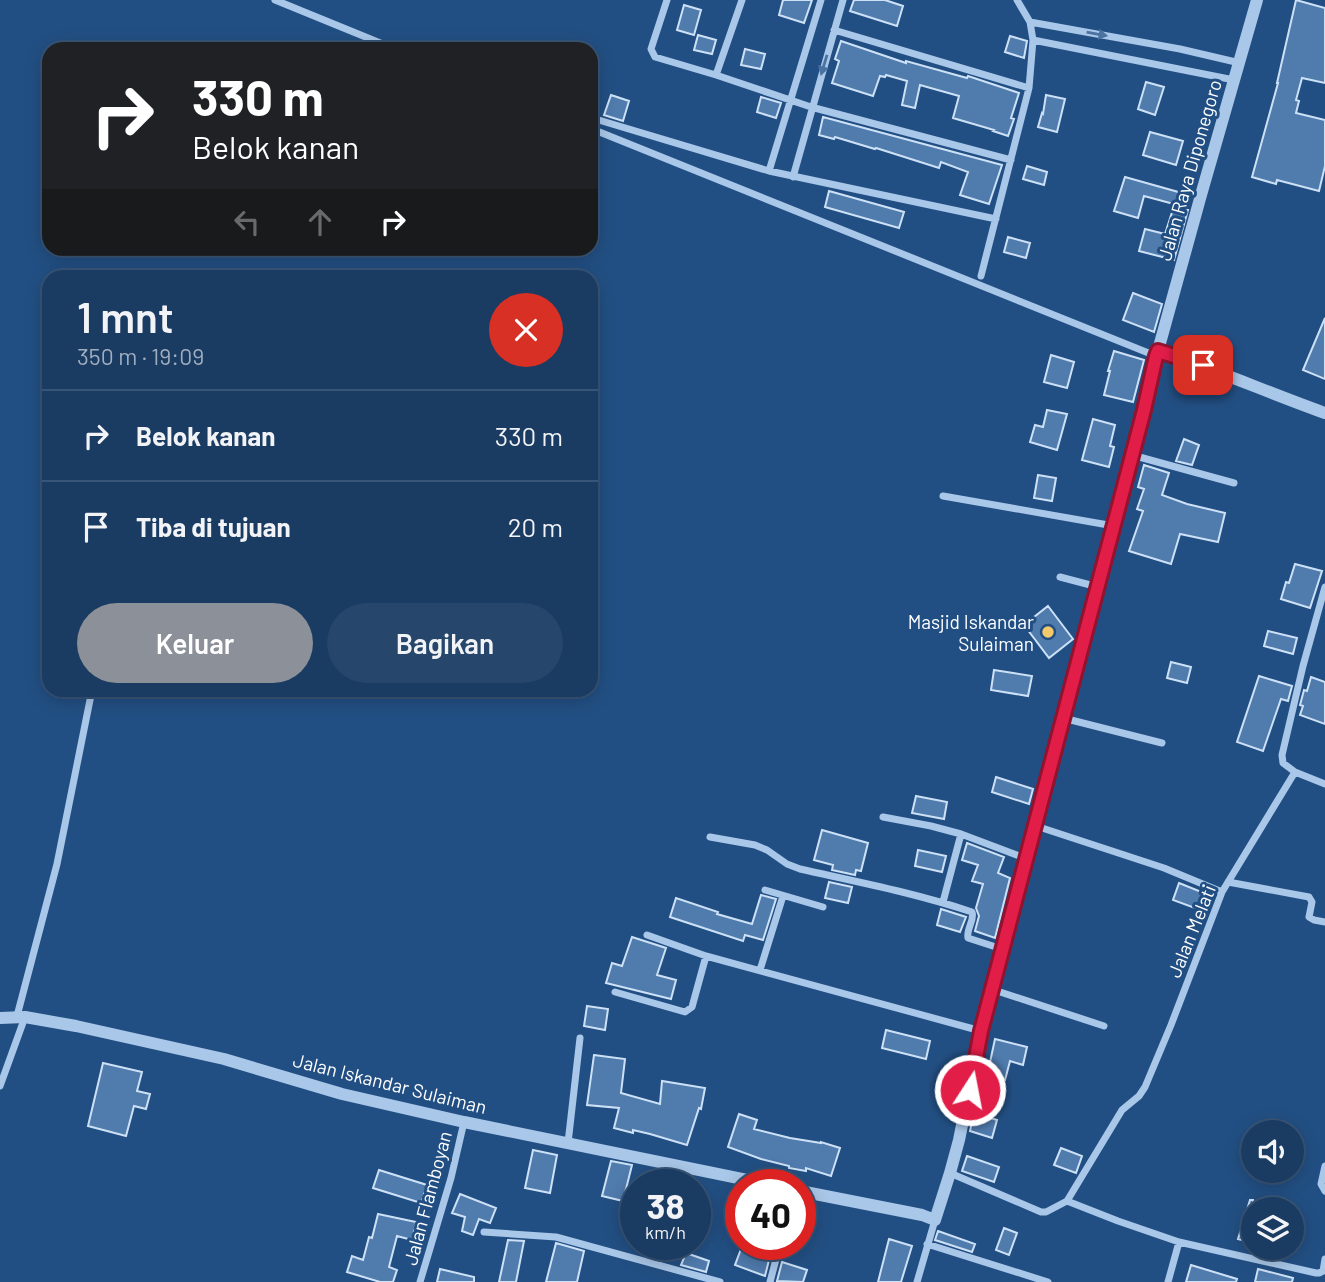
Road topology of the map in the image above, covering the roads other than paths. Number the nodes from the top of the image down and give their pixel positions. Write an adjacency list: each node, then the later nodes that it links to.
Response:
1 (275, 0): 12 (street)
2 (667, 0): 15 (street)
3 (742, 0): 15 (street)
4 (821, 0): 18 (street)
5 (844, 0): 10 (street)
6 (1017, 0): 8 (street)
7 (1257, 0): 14 (street, Jalan Raya Diponegoro)
8 (1030, 22): 9 (street); 11 (street)
9 (1061, 27): 13 (street); 14 (street, one-way to 14)
10 (834, 30): 17 (street); 19 (street, one-way to 19)
11 (1032, 40): 13 (street); 17 (street)
12 (378, 42)
13 (1059, 45): 16 (street)
14 (1240, 63): 16 (street, Jalan Raya Diponegoro)
15 (716, 75): 18 (street)
16 (1235, 80): 27 (street, Jalan Raya Diponegoro)
17 (1029, 88): 22 (street)
18 (791, 101): 19 (street); 23 (street)
19 (811, 107): 22 (street); 24 (street)
20 (598, 120): 23 (street)
21 (598, 131): 27 (street)
22 (1011, 160): 25 (street)
23 (769, 171): 24 (street)
24 (793, 177): 25 (street)
25 (996, 219): 26 (street)
26 (981, 276)
27 (1157, 354): 28 (street); 29 (street)
28 (1325, 413)
29 (1132, 455): 30 (street); 32 (street)
30 (1234, 483)
31 (943, 496): 32 (street)
32 (1114, 526): 34 (street)
33 (1060, 577): 34 (street)
34 (1098, 587): 37 (street)
35 (1325, 587): 39 (street)
36 (91, 697): 59 (street)
37 (1063, 718): 38 (street); 42 (street)
38 (1163, 743)
39 (1295, 772): 40 (street); 46 (street, Jalan Melati)
40 (1325, 785)
41 (883, 817): 43 (street)
42 (1036, 826): 45 (street); 48 (street)
43 (961, 834): 45 (street); 50 (street)
44 (710, 837): 50 (street)
45 (1027, 859): 54 (street)
46 (1228, 882): 48 (street, Jalan Melati); 52 (street)
47 (765, 890): 49 (street)
48 (1222, 892): 72 (street, Jalan Melati)
49 (783, 896): 51 (street); 56 (street)
50 (943, 902): 54 (street)
51 (823, 907)
52 (1325, 922)
53 (648, 936): 55 (street)
54 (1002, 949): 57 (street)
55 (706, 956): 56 (street); 58 (street)
56 (760, 970): 62 (street)
57 (992, 989): 61 (street); 62 (street)
58 (615, 992)
59 (21, 1016): 60 (street, Jalan Iskandar Sulaiman); 64 (street); 65 (street, Jalan Iskandar Sulaiman)
60 (0, 1018)
61 (1104, 1026)
62 (981, 1031): 68 (street)
63 (580, 1038): 66 (street)
64 (0, 1086)
65 (464, 1122): 66 (street, Jalan Iskandar Sulaiman); 79 (street, Jalan Flamboyan)
66 (568, 1143): 69 (street, Jalan Iskandar Sulaiman)
67 (1325, 1166): 70 (street)
68 (950, 1172): 72 (street); 73 (street)
69 (725, 1175)
70 (1325, 1191)
71 (816, 1194): 73 (street)
72 (1068, 1201): 75 (street)
73 (935, 1220): 76 (street)
74 (484, 1232): 80 (street)
75 (1179, 1242): 77 (street); 84 (street)
76 (927, 1244): 82 (street); 83 (street)
77 (1325, 1259)
78 (776, 1260): 81 (street)
79 (420, 1282)
80 (720, 1282)
81 (771, 1282)
82 (917, 1282)
83 (1048, 1282)
84 (1168, 1282)

